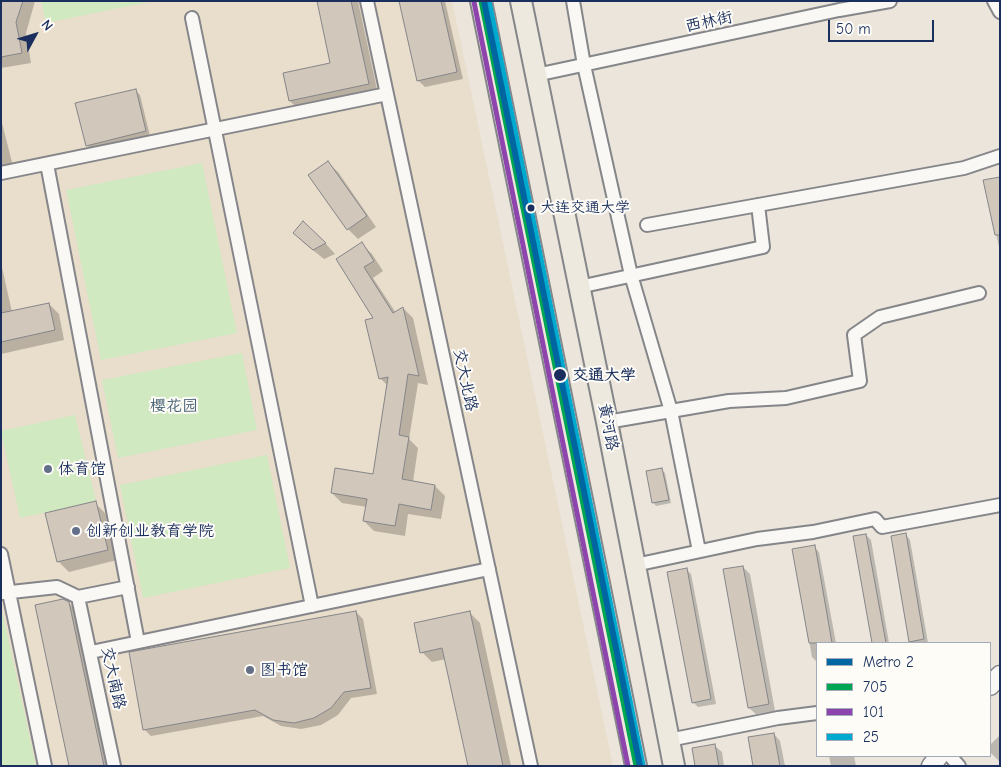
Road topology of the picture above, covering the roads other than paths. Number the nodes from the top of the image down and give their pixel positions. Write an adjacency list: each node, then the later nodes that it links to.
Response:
1 (367, 1): 12 (street, 交大北路)
2 (481, 1): 42 (main road)
3 (521, 1): 11 (main road, 黄河路)
4 (573, 1): 10 (street)
5 (890, 1): 7 (street, 西林街)
6 (994, 1): 8 (street)
7 (840, 6): 10 (street, 西林街)
8 (1000, 12)
9 (192, 18): 13 (street)
10 (584, 66): 11 (street, 西林街); 19 (street)
11 (536, 75): 20 (main road, 黄河路)
12 (386, 94): 13 (street); 28 (street, 交大北路)
13 (215, 129): 15 (street); 32 (street)
14 (1000, 156): 17 (street)
15 (47, 164): 16 (street); 29 (street)
16 (1, 173)
17 (758, 205): 18 (street); 19 (street)
18 (647, 225)
19 (631, 276): 20 (street); 22 (street)
20 (579, 287): 23 (main road, 黄河路)
21 (979, 293): 22 (street)
22 (672, 411): 23 (street); 25 (street)
23 (607, 422): 27 (main road, 黄河路)
24 (1000, 505): 25 (street)
25 (699, 551): 27 (street)
26 (1, 554): 30 (street)
27 (635, 565): 38 (main road, 黄河路)
28 (488, 569): 32 (street); 41 (street, 交大北路)
29 (128, 587): 31 (street); 33 (street)
30 (5, 593): 31 (street); 39 (street)
31 (78, 597): 34 (street, 交大南路)
32 (312, 606): 33 (street)
33 (138, 642): 34 (street)
34 (91, 652): 40 (street, 交大南路)
35 (1000, 675): 36 (street)
36 (991, 685)
37 (816, 712): 38 (street)
38 (669, 740): 43 (main road, 黄河路)
39 (46, 766)
40 (114, 766)
41 (531, 766)
42 (636, 766)
43 (674, 766)

